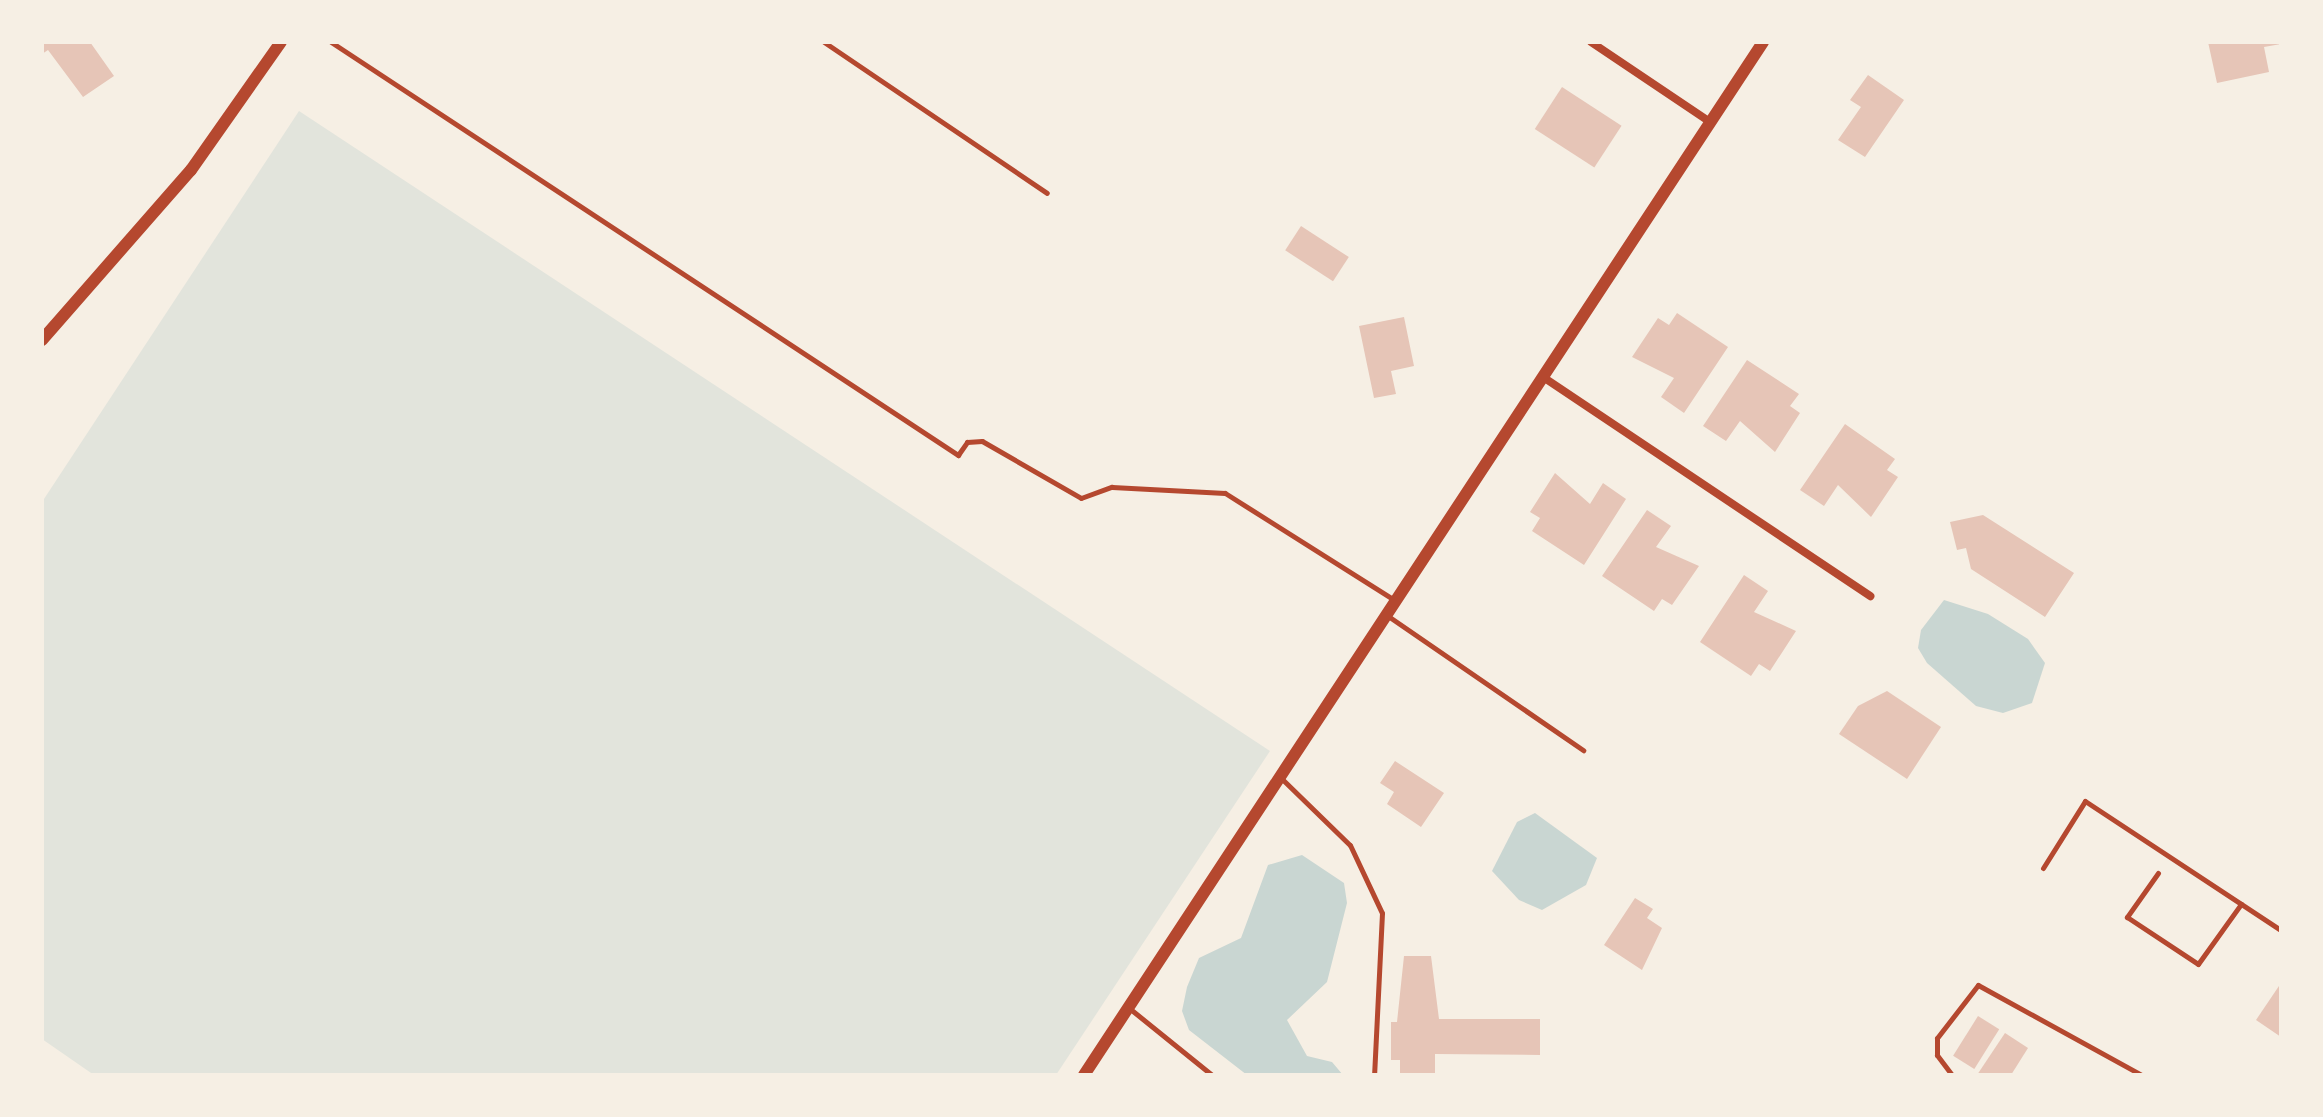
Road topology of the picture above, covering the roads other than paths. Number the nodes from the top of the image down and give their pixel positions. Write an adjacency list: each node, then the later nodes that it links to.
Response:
1 (281, 42): 8 (street)
2 (331, 42): 11 (lane)
3 (824, 42): 7 (lane)
4 (1591, 42): 6 (street)
5 (1763, 42): 6 (street)
6 (1710, 122): 9 (street)
7 (1047, 193)
8 (42, 340)
9 (1543, 377): 10 (street); 11 (street)
10 (1870, 596)
11 (1396, 602): 12 (street)
12 (1387, 615): 13 (lane); 14 (street)
13 (1583, 750)
14 (1281, 778): 19 (street); 22 (lane)
15 (2043, 868): 17 (lane)
16 (2158, 873): 17 (lane)
17 (2241, 904): 18 (lane)
18 (2281, 930)
19 (1128, 1008): 20 (street); 21 (lane)
20 (1084, 1075)
21 (1212, 1075)
22 (1374, 1075)
23 (1952, 1075): 24 (lane)
24 (2142, 1075)

